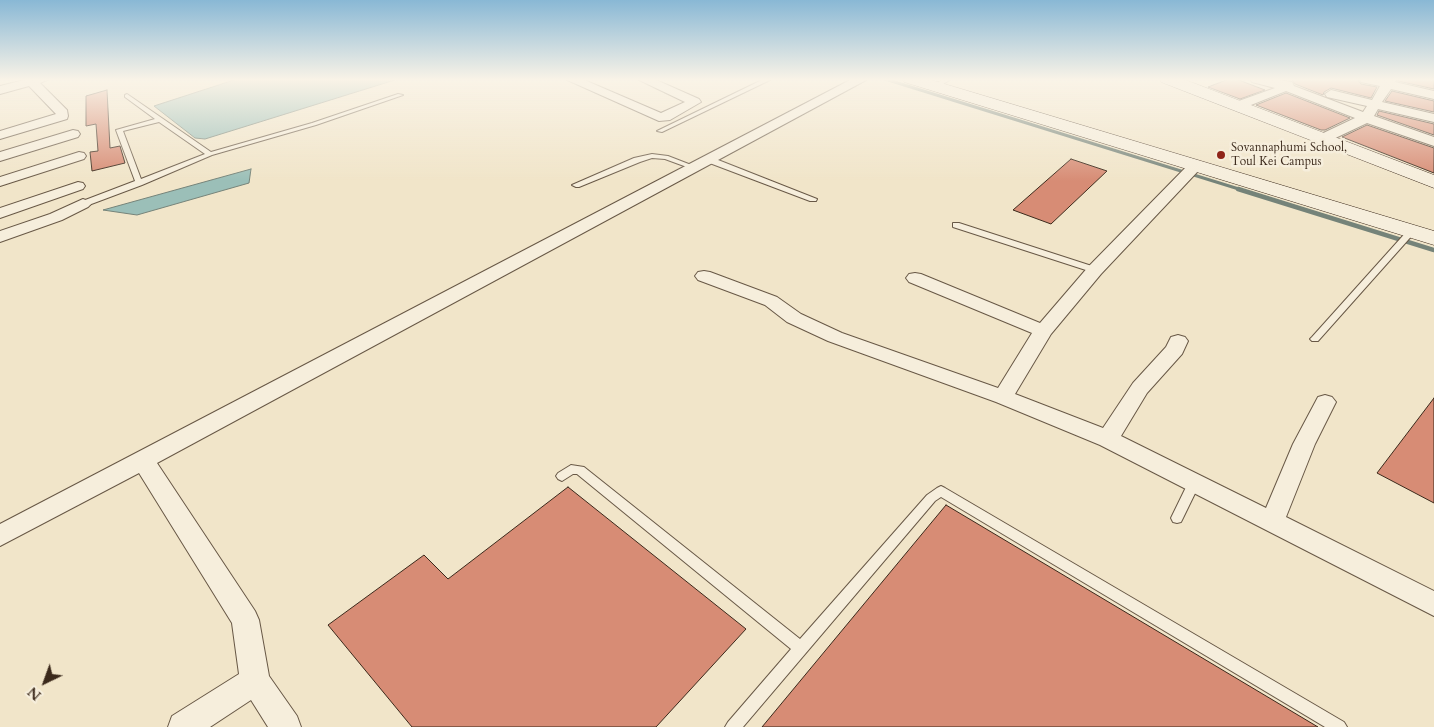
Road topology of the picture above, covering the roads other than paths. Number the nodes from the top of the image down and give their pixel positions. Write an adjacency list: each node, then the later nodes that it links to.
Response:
1 (62, 113): 18 (street)
2 (149, 113): 15 (lane)
3 (348, 113): 21 (lane)
4 (650, 113): 5 (street)
5 (673, 113)
6 (698, 113): 16 (lane)
7 (799, 113): 24 (street)
8 (1026, 113): 25 (main road)
9 (1255, 113): 19 (main road)
10 (1355, 113): 13 (street)
11 (1369, 113): 13 (street)
12 (1413, 113): 14 (street)
13 (1366, 118): 19 (street); 20 (street)
14 (1434, 118)
15 (158, 120): 21 (lane); 28 (lane)
16 (660, 131)
17 (73, 134): 23 (street)
18 (0, 135)
19 (1322, 139): 27 (main road)
20 (1434, 142)
21 (210, 154): 28 (lane)
22 (79, 156): 26 (street)
23 (0, 157)
24 (703, 164): 29 (lane); 31 (lane); 48 (street)
25 (1190, 171): 36 (main road); 39 (street)
26 (0, 182)
27 (1434, 182)
28 (139, 184): 32 (lane)
29 (576, 185)
30 (78, 186): 33 (street)
31 (813, 199)
32 (83, 204): 35 (street)
33 (3, 208): 35 (street)
34 (956, 225): 39 (lane)
35 (23, 229): 37 (street)
36 (1412, 231): 38 (main road); 43 (lane)
37 (0, 237)
38 (1434, 238)
39 (1096, 270): 42 (street)
40 (704, 276): 45 (street)
41 (915, 278): 42 (street)
42 (1043, 331): 45 (street)
43 (1314, 339)
44 (1178, 340): 47 (street)
45 (1003, 397): 47 (street)
46 (1326, 402): 52 (street)
47 (1108, 439): 50 (street)
48 (143, 460): 53 (street); 56 (street)
49 (562, 476): 55 (lane)
50 (1194, 481): 51 (lane); 52 (street)
51 (1177, 518)
52 (1272, 522): 54 (street)
53 (0, 536)
54 (1434, 604)
55 (802, 649): 59 (lane); 60 (lane)
56 (255, 681): 57 (street); 58 (street)
57 (183, 727)
58 (286, 727)
59 (733, 727)
60 (1340, 727)

